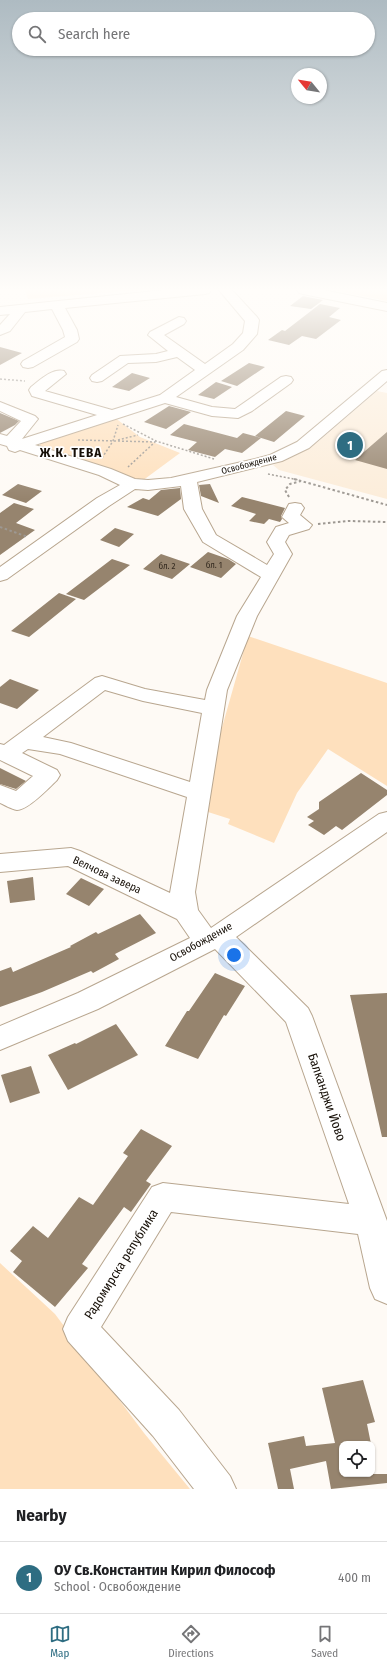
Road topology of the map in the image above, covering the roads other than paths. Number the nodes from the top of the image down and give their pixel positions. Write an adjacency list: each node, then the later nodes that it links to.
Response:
1 (36, 359): 5 (street)
2 (124, 359): 9 (street)
3 (188, 359): 6 (street)
4 (220, 359): 6 (street)
5 (28, 364)
6 (204, 370): 12 (street)
7 (59, 374): 14 (street)
8 (387, 374): 11 (street, Освобождение)
9 (97, 378)
10 (286, 380): 12 (street)
11 (380, 387): 18 (street, Освобождение)
12 (165, 398): 14 (street)
13 (0, 406): 15 (street)
14 (111, 414): 15 (street)
15 (11, 442): 16 (street); 17 (street, Освобождение)
16 (0, 453)
17 (112, 476): 18 (street, Освобождение); 20 (street)
18 (188, 479): 21 (street)
19 (299, 516): 21 (street)
20 (0, 575)
21 (271, 575): 22 (street)
22 (214, 708): 23 (street); 26 (street)
23 (24, 741): 24 (street); 26 (street)
24 (3, 753): 25 (street)
25 (0, 793)
26 (199, 793): 29 (street)
27 (387, 820): 30 (street, Освобождение)
28 (0, 863): 29 (street, Велчова завера)
29 (186, 912): 30 (street, Балканджи Йово)
30 (212, 938): 31 (street, Освобождение); 32 (street, Балканджи Йово)
31 (0, 1038)
32 (371, 1221): 33 (street, Балканджи Йово); 34 (street, Радомирска република)
33 (387, 1288)
34 (217, 1489)

